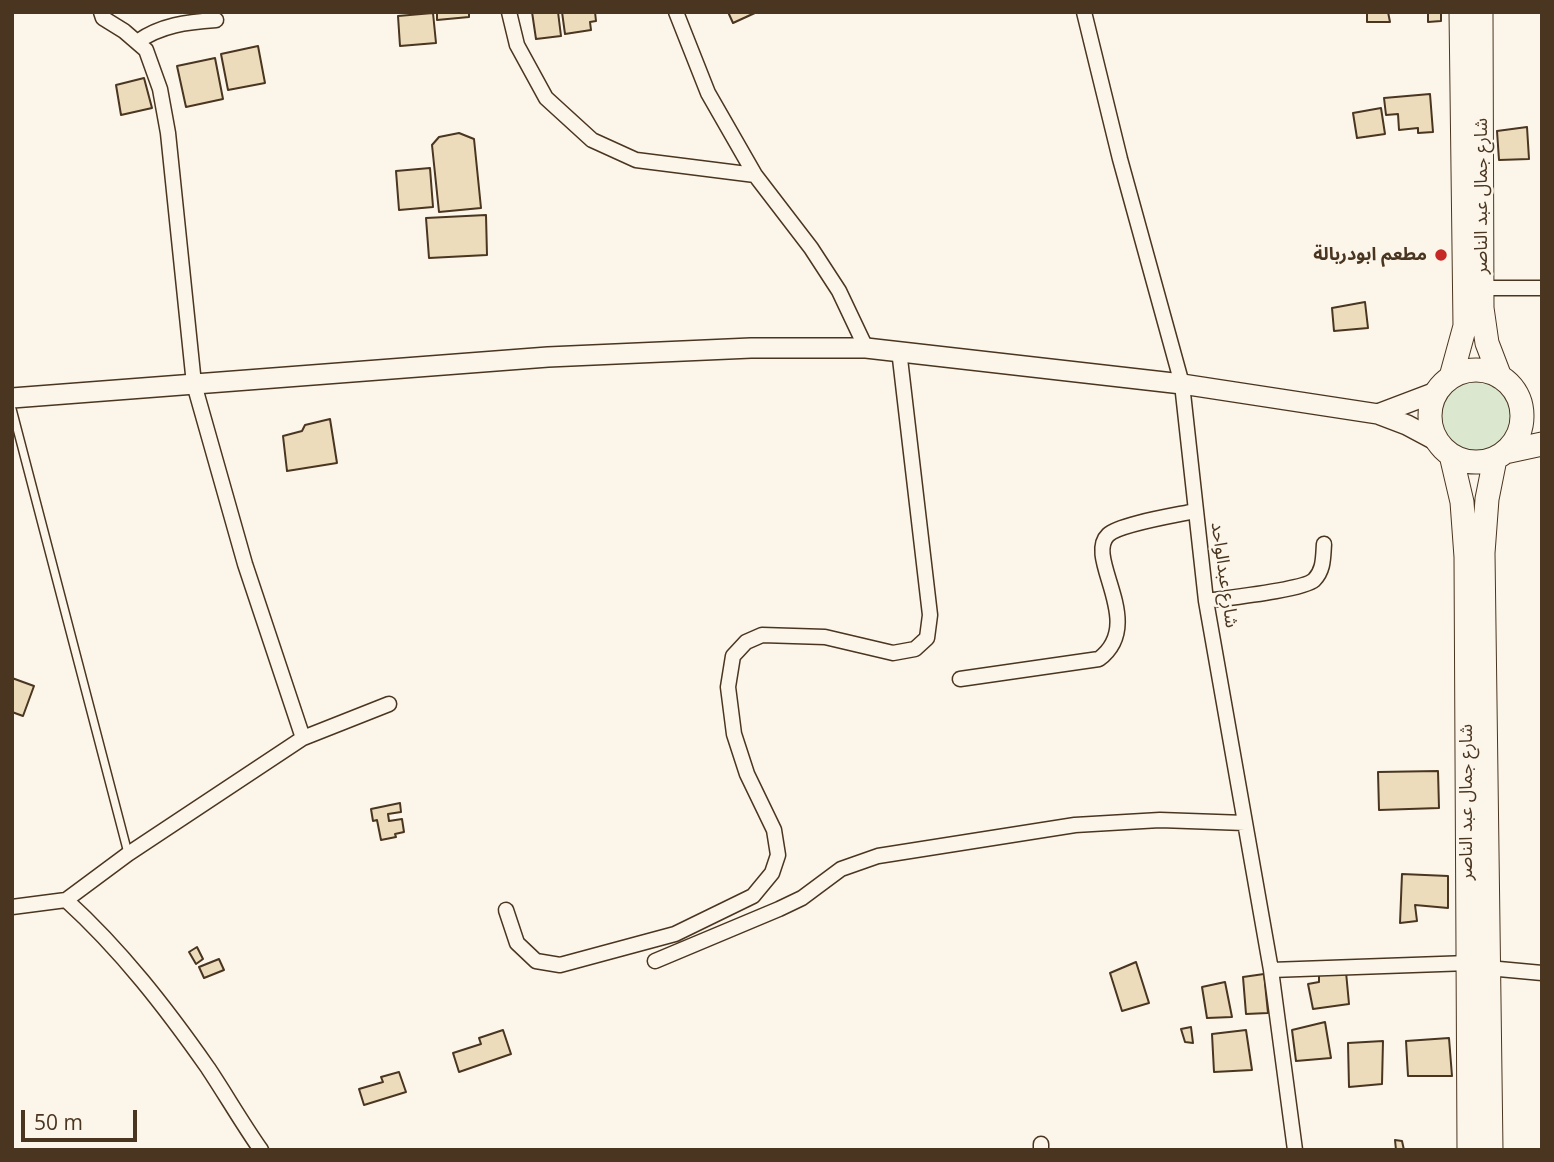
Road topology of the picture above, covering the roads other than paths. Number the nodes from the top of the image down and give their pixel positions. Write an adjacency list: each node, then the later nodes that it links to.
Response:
1 (101, 12): 8 (street)
2 (509, 12): 9 (street)
3 (676, 12): 9 (street)
4 (1084, 12): 15 (street, شارع عبدالواحد)
5 (1461, 12): 16 (main road, شارع جمال عبد الناصر)
6 (1481, 12): 10 (main road, شارع جمال عبد الناصر)
7 (216, 20): 8 (street)
8 (136, 42): 14 (street)
9 (755, 175): 12 (street)
10 (1482, 288): 11 (street); 17 (main road, شارع جمال عبد الناصر)
11 (1542, 288)
12 (866, 348): 13 (street); 14 (street)
13 (899, 350): 15 (street); 35 (street)
14 (194, 384): 18 (street); 30 (street)
15 (1182, 384): 21 (street); 25 (street, شارع عبدالواحد)
16 (1444, 384): 17 (main road); 21 (street); 23 (main road)
17 (1507, 384): 20 (main road); 24 (main road)
18 (12, 398)
19 (12, 409): 32 (lane)
20 (1542, 409)
21 (1378, 414): 23 (street)
22 (1542, 444): 24 (main road)
23 (1444, 448): 24 (main road); 37 (main road, شارع جمال عبد الناصر)
24 (1500, 455): 37 (main road, شارع جمال عبد الناصر)
25 (1195, 511): 27 (street, شارع عبدالواحد); 28 (street)
26 (1324, 544): 27 (street)
27 (1206, 601): 31 (street, شارع عبدالواحد)
28 (960, 680)
29 (389, 704): 30 (street)
30 (303, 738): 32 (street)
31 (1245, 823): 36 (street); 38 (street, شارع عبدالواحد)
32 (128, 854): 33 (street)
33 (66, 900): 34 (street); 40 (street)
34 (12, 907)
35 (506, 910)
36 (655, 961)
37 (1479, 965): 38 (street); 39 (street); 42 (main road, شارع جمال عبد الناصر); 43 (main road, شارع جمال عبد الناصر)
38 (1271, 970): 41 (street, شارع عبدالواحد)
39 (1542, 973)
40 (261, 1150)
41 (1295, 1150)
42 (1469, 1150)
43 (1490, 1150)

